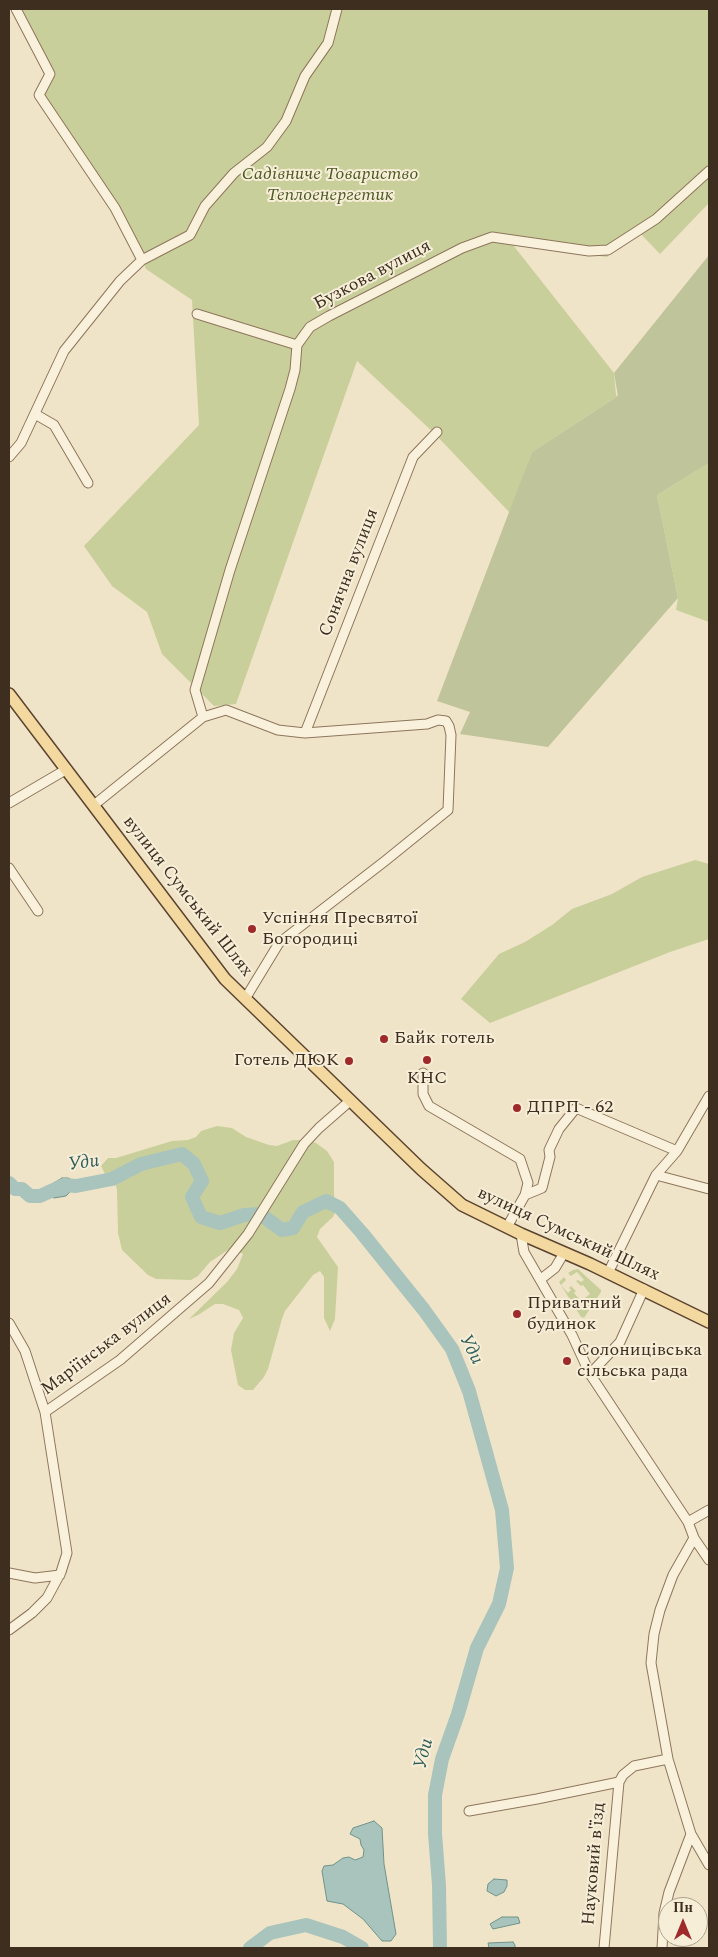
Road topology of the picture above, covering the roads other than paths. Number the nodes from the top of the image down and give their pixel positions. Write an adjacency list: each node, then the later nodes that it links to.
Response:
1 (16, 9): 4 (street)
2 (337, 9): 4 (street)
3 (709, 171): 6 (street, Бузкова вулиця)
4 (142, 260): 7 (street)
5 (197, 314): 6 (street)
6 (297, 345): 12 (street)
7 (35, 414): 9 (street); 10 (street)
8 (437, 432): 13 (street, Сонячна вулиця)
9 (9, 457)
10 (88, 483)
11 (9, 694): 14 (main road, вулиця Сумський Шлях)
12 (202, 717): 13 (street); 16 (street)
13 (306, 733): 19 (street)
14 (67, 769): 15 (street); 16 (main road, вулиця Сумський Шлях)
15 (9, 803)
16 (94, 805): 19 (main road, вулиця Сумський Шлях)
17 (9, 868): 18 (street)
18 (38, 911)
19 (245, 999): 22 (main road, вулиця Сумський Шлях)
20 (423, 1073): 26 (street)
21 (709, 1096): 23 (street)
22 (351, 1100): 27 (main road, вулиця Сумський Шлях); 36 (street, Маріїнська вулиця)
23 (677, 1151): 24 (street); 26 (street)
24 (656, 1175): 25 (street); 30 (street)
25 (709, 1189)
26 (525, 1195): 27 (street)
27 (507, 1227): 28 (main road, вулиця Сумський Шлях)
28 (521, 1234): 29 (main road, вулиця Сумський Шлях); 31 (street)
29 (564, 1253): 30 (main road, вулиця Сумський Шлях); 31 (street)
30 (608, 1273): 32 (main road, вулиця Сумський Шлях)
31 (541, 1279): 35 (street)
32 (644, 1289): 33 (main road, вулиця Сумський Шлях); 35 (street)
33 (709, 1322)
34 (9, 1323): 36 (street)
35 (590, 1374): 38 (street)
36 (45, 1412): 42 (street, Маріїнська вулиця)
37 (709, 1510): 38 (street)
38 (688, 1522): 39 (street)
39 (694, 1538): 40 (street); 44 (street)
40 (709, 1560)
41 (9, 1573): 42 (street)
42 (60, 1575): 43 (street, Маріїнська вулиця)
43 (9, 1630)
44 (668, 1759): 45 (street, Науковий в'їзд); 47 (street)
45 (619, 1782): 46 (street, Науковий в'їзд); 49 (street, Науковий в'їзд)
46 (469, 1811)
47 (691, 1834): 48 (street); 50 (street)
48 (709, 1865)
49 (604, 1948)
50 (662, 1948)

